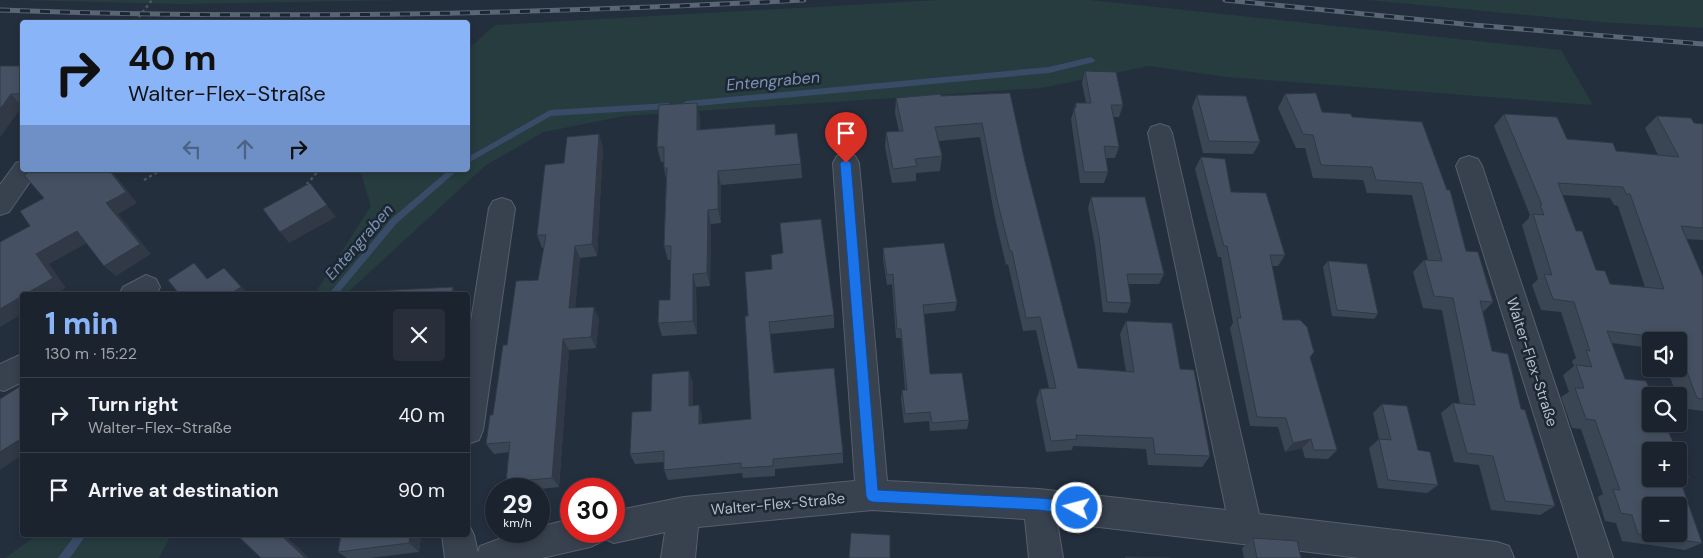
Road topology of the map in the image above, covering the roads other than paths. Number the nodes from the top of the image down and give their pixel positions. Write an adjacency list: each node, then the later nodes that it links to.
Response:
1 (1160, 132): 14 (street)
2 (846, 163): 10 (street)
3 (1469, 166): 23 (street, Walter-Flex-Straße)
4 (24, 172): 5 (street)
5 (0, 205)
6 (502, 208): 9 (street)
7 (20, 368): 8 (street)
8 (0, 377)
9 (470, 417)
10 (872, 496): 11 (street, Walter-Flex-Straße); 12 (street, Walter-Flex-Straße)
11 (1039, 504): 14 (street, Walter-Flex-Straße); 21 (street)
12 (684, 513): 13 (street, Walter-Flex-Straße); 20 (street)
13 (625, 525)
14 (1246, 528): 17 (street, Walter-Flex-Straße)
15 (458, 537): 18 (street)
16 (560, 537): 19 (street)
17 (1443, 555): 22 (street, Walter-Flex-Straße)
18 (462, 558)
19 (492, 558)
20 (678, 558)
21 (1046, 558)
22 (1497, 558)
23 (1596, 558)

